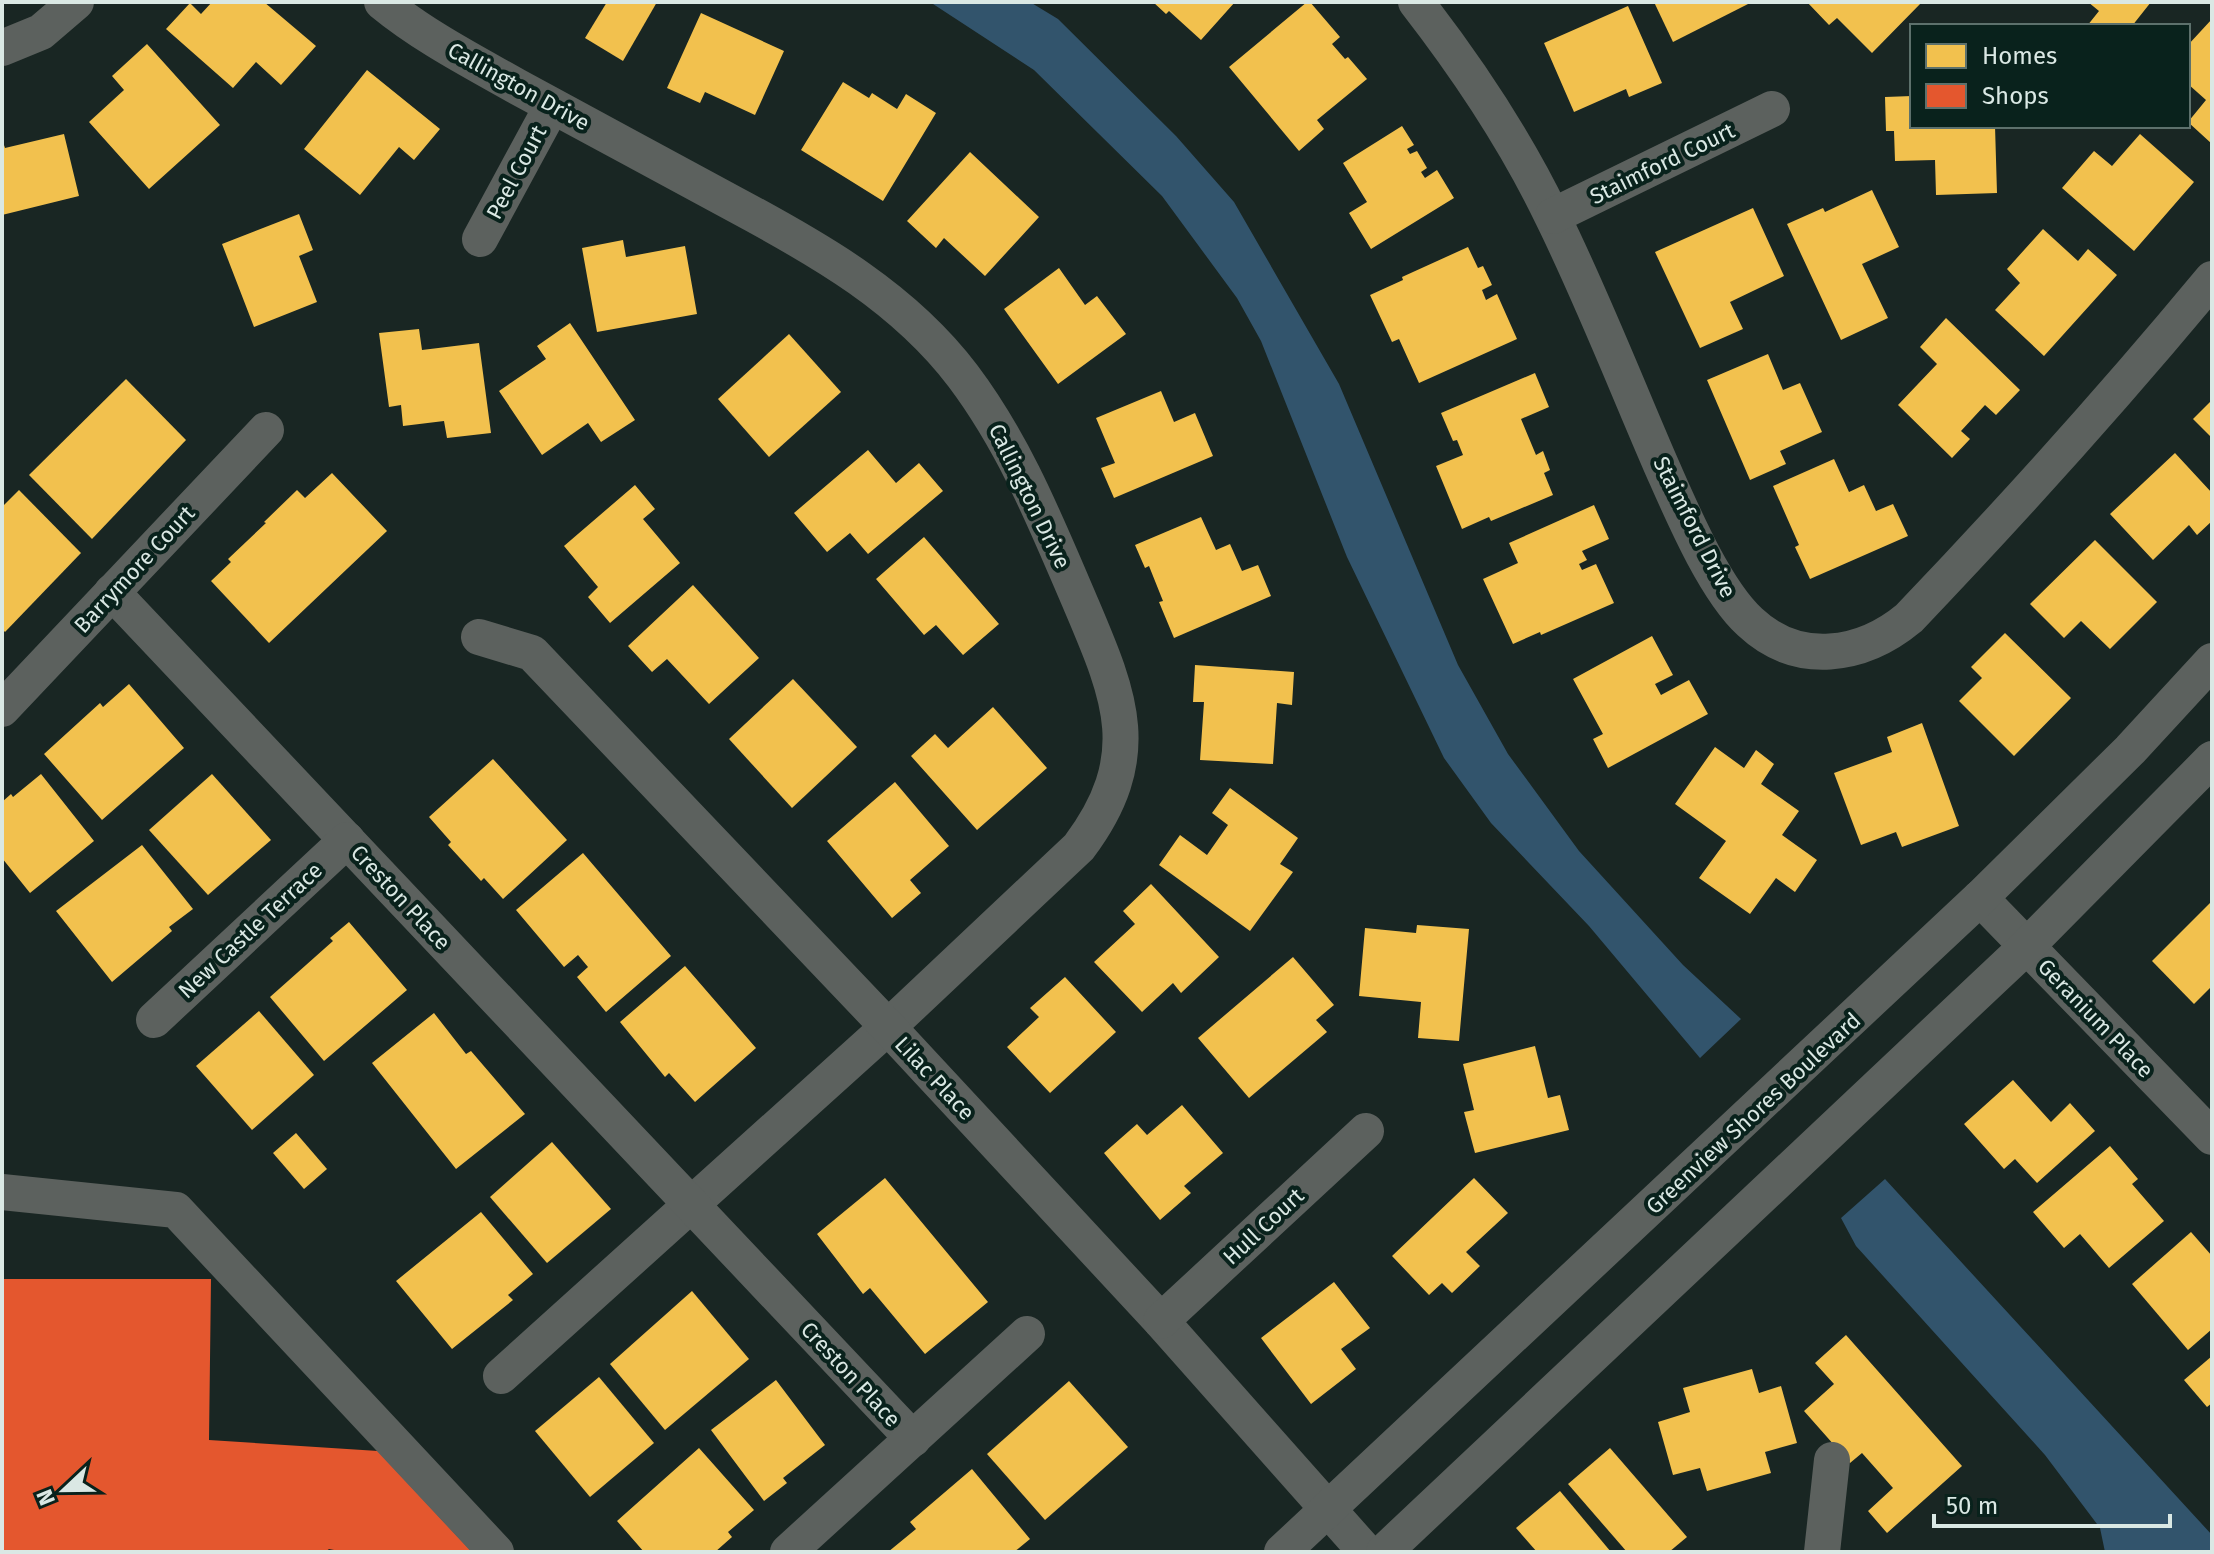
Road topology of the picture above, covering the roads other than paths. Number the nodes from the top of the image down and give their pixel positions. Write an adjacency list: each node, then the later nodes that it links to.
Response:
1 (76, 2): 4 (street)
2 (382, 2): 5 (street, Callington Drive)
3 (1416, 2): 7 (street, Staimford Drive)
4 (2, 48)
5 (552, 106): 8 (street, Peel Court); 20 (street, Callington Drive)
6 (1772, 109): 7 (street, Staimford Court)
7 (1553, 216): 9 (street, Staimford Drive)
8 (480, 239)
9 (2212, 279)
10 (266, 430): 11 (street, Barrymore Court)
11 (112, 592): 14 (street, Barrymore Court); 16 (street, Creston Place)
12 (479, 637): 20 (street, Lilac Place)
13 (2212, 661): 17 (street, Greenview Shores Boulevard)
14 (2, 709)
15 (2212, 759): 18 (street)
16 (347, 840): 19 (street, New Castle Terrace); 24 (street, Creston Place)
17 (1980, 898): 18 (street, Geranium Place); 30 (street, Greenview Shores Boulevard)
18 (2027, 946): 22 (street, Geranium Place); 35 (street)
19 (154, 1020)
20 (888, 1027): 24 (street); 25 (street, Lilac Place)
21 (1366, 1131): 25 (street, Hull Court)
22 (2210, 1131)
23 (2, 1192): 31 (street)
24 (690, 1203): 27 (street); 28 (street, Creston Place)
25 (1161, 1321): 30 (street, Lilac Place)
26 (1027, 1334): 28 (street)
27 (501, 1376)
28 (913, 1439): 32 (street)
29 (1832, 1460): 36 (street)
30 (1327, 1510): 33 (street, Greenview Shores Boulevard); 34 (street, Lilac Place)
31 (496, 1552)
32 (788, 1552)
33 (1282, 1552)
34 (1366, 1552)
35 (1384, 1552)
36 (1822, 1552)

